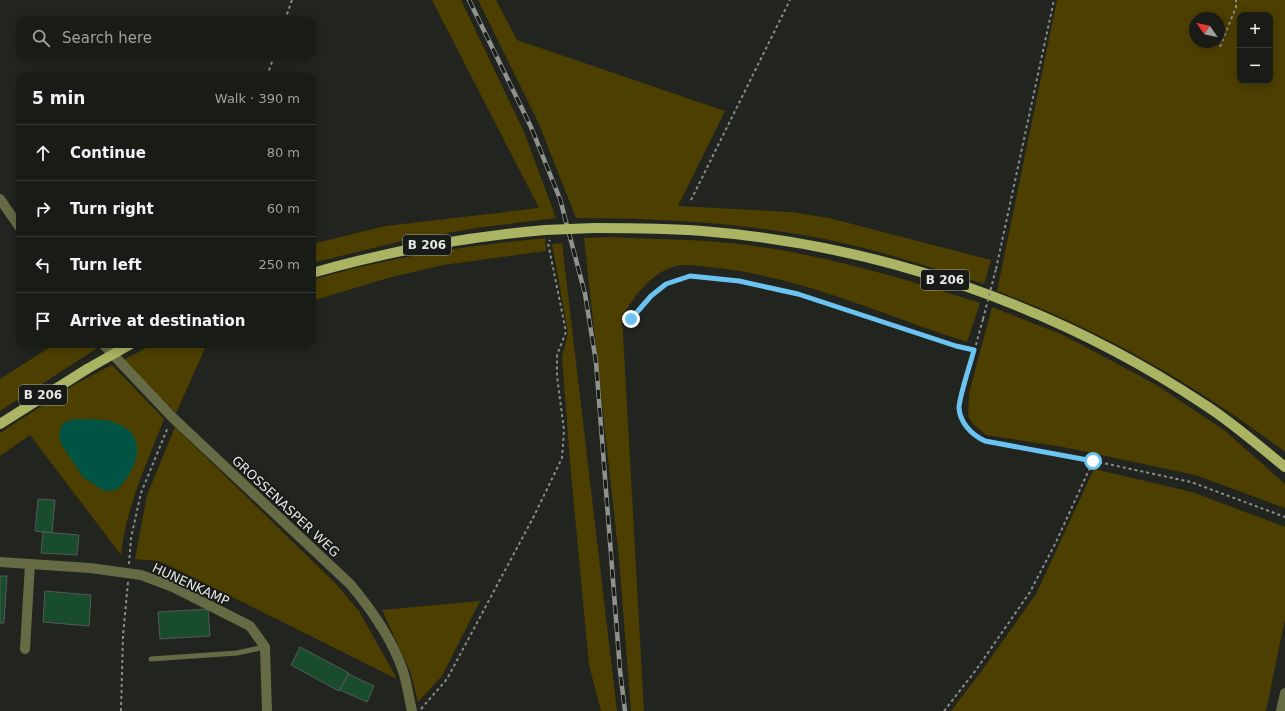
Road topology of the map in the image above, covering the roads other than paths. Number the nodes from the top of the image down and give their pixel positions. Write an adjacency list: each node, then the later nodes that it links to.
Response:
1 (0, 199): 2 (street)
2 (16, 222)
3 (316, 272): 7 (main road, B 206, bridge)
4 (107, 348): 15 (street, GROSSENASPER WEG)
5 (125, 348): 6 (main road, B 206, bridge)
6 (0, 424)
7 (1285, 467)
8 (0, 562): 9 (street, HUNENKAMP)
9 (30, 564): 10 (street, HUNENKAMP); 11 (street)
10 (265, 646): 12 (lane); 14 (street)
11 (25, 649)
12 (152, 659)
13 (1285, 693): 16 (street)
14 (267, 711)
15 (412, 711)
16 (1281, 711)

